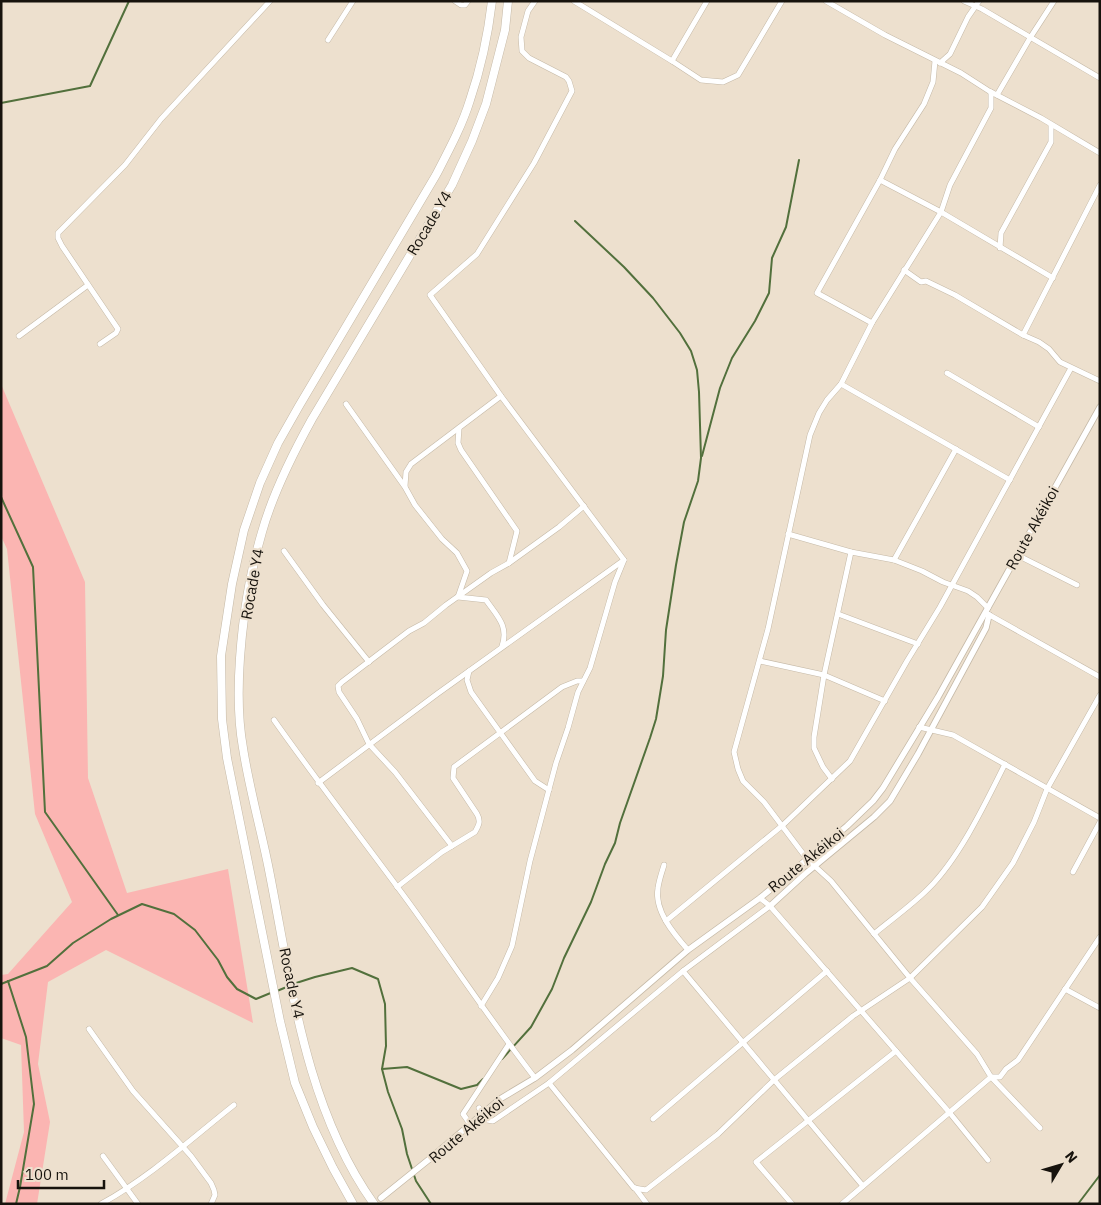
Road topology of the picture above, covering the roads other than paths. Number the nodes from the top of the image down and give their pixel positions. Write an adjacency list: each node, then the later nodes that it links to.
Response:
1 (270, 1): 31 (street)
2 (353, 1): 17 (street)
3 (456, 1): 4 (street)
4 (468, 1)
5 (492, 1): 128 (highway, Rocade Y4)
6 (508, 1): 129 (highway, Rocade Y4)
7 (535, 1): 40 (street)
8 (574, 1): 18 (street)
9 (782, 1): 18 (street)
10 (826, 1): 19 (street)
11 (964, 1): 15 (street)
12 (979, 1): 15 (street)
13 (1054, 1): 16 (street)
14 (705, 2): 18 (street)
15 (976, 7): 16 (street); 19 (street)
16 (1030, 38): 20 (street); 22 (street)
17 (328, 40)
18 (672, 61)
19 (938, 62): 21 (street); 25 (street)
20 (1100, 78)
21 (991, 92): 22 (street); 27 (street)
22 (997, 95): 23 (street)
23 (1052, 126): 24 (street); 28 (street)
24 (1100, 153)
25 (880, 180): 27 (street); 32 (street)
26 (1100, 185): 30 (street)
27 (940, 212): 28 (street); 29 (street)
28 (1000, 248): 30 (street)
29 (904, 270): 32 (street); 34 (street)
30 (1053, 278): 34 (street)
31 (88, 285): 33 (street); 35 (street)
32 (872, 323): 39 (street)
33 (19, 336)
34 (1023, 336): 36 (street)
35 (100, 344)
36 (1071, 368): 38 (street); 43 (street)
37 (947, 374): 43 (street)
38 (1100, 381)
39 (841, 384): 45 (street); 49 (street)
40 (501, 396): 44 (street); 48 (street)
41 (346, 404): 47 (street)
42 (1100, 407): 52 (street, Route Akéikoi)
43 (1039, 427): 46 (street)
44 (459, 428): 47 (street); 55 (street)
45 (956, 449): 46 (street); 54 (street)
46 (1010, 480): 56 (street)
47 (405, 486): 58 (street)
48 (584, 506): 53 (street); 55 (street)
49 (788, 534): 51 (street); 63 (street)
50 (284, 551): 64 (street)
51 (851, 552): 54 (street); 60 (street)
52 (1018, 555): 57 (street); 59 (street, Route Akéikoi)
53 (624, 560): 62 (street); 68 (street)
54 (894, 560): 56 (street)
55 (509, 563): 58 (street)
56 (952, 585): 59 (street); 61 (street)
57 (1076, 585)
58 (458, 597): 62 (street); 64 (street)
59 (988, 612): 67 (street); 72 (street, Route Akéikoi); 73 (street, Route Akéikoi)
60 (838, 614): 61 (street); 66 (street)
61 (918, 644): 70 (street)
62 (502, 646): 65 (street)
63 (760, 661): 66 (street); 83 (street)
64 (369, 662): 75 (street)
65 (469, 671): 74 (street); 75 (street)
66 (824, 675): 70 (street); 77 (street)
67 (1100, 677)
68 (583, 681): 74 (street); 80 (street)
69 (1100, 695): 79 (street)
70 (885, 701): 77 (street)
71 (274, 720): 78 (street)
72 (919, 727): 73 (street); 85 (street, Route Akéikoi)
73 (931, 730): 76 (street); 87 (street, Route Akéikoi)
74 (500, 734): 80 (street); 84 (street)
75 (369, 744): 78 (street); 84 (street)
76 (1005, 764): 79 (street); 93 (street)
77 (832, 779): 83 (street)
78 (318, 783): 89 (street)
79 (1047, 789): 81 (street); 98 (street)
80 (549, 790): 100 (street)
81 (1100, 818)
82 (1100, 822): 88 (street)
83 (783, 825): 85 (street); 92 (street)
84 (452, 846): 89 (street)
85 (807, 859): 87 (street); 90 (street, Route Akéikoi)
86 (664, 865): 92 (street)
87 (814, 866): 91 (street, Route Akéikoi); 93 (street)
88 (1073, 872)
89 (397, 887): 100 (street)
90 (760, 898): 91 (street); 95 (street, Route Akéikoi)
91 (770, 906): 96 (street); 97 (street)
92 (666, 921): 95 (street)
93 (874, 934): 98 (street)
94 (1100, 937): 99 (street)
95 (688, 950): 108 (street, Route Akéikoi)
96 (828, 971): 102 (street); 104 (street)
97 (683, 972): 104 (street); 110 (street)
98 (910, 978): 102 (street); 107 (street)
99 (1065, 989): 101 (street); 107 (street)
100 (481, 1006): 105 (street)
101 (1100, 1008)
102 (861, 1010): 106 (street); 109 (street)
103 (89, 1030): 118 (street)
104 (743, 1042): 109 (street); 114 (street)
105 (509, 1044): 108 (street); 116 (street)
106 (896, 1051): 113 (street); 115 (street)
107 (991, 1077): 113 (street); 117 (street)
108 (535, 1078): 112 (street, Route Akéikoi)
109 (774, 1080): 115 (street); 122 (street)
110 (549, 1083): 112 (street); 122 (street)
111 (234, 1105): 118 (street)
112 (481, 1111): 116 (street, Route Akéikoi)
113 (949, 1112): 120 (street); 121 (street)
114 (653, 1119)
115 (809, 1121): 121 (street); 131 (street)
116 (470, 1124): 124 (street, Route Akéikoi)
117 (1040, 1128)
118 (182, 1146): 123 (street); 127 (street)
119 (103, 1156): 123 (street)
120 (988, 1160)
121 (863, 1186): 132 (street)
122 (634, 1188): 130 (street)
123 (127, 1190): 125 (street); 126 (street)
124 (380, 1198)
125 (101, 1204)
126 (138, 1204)
127 (211, 1204)
128 (353, 1204)
129 (374, 1204)
130 (647, 1204)
131 (792, 1204)
132 (842, 1204)

